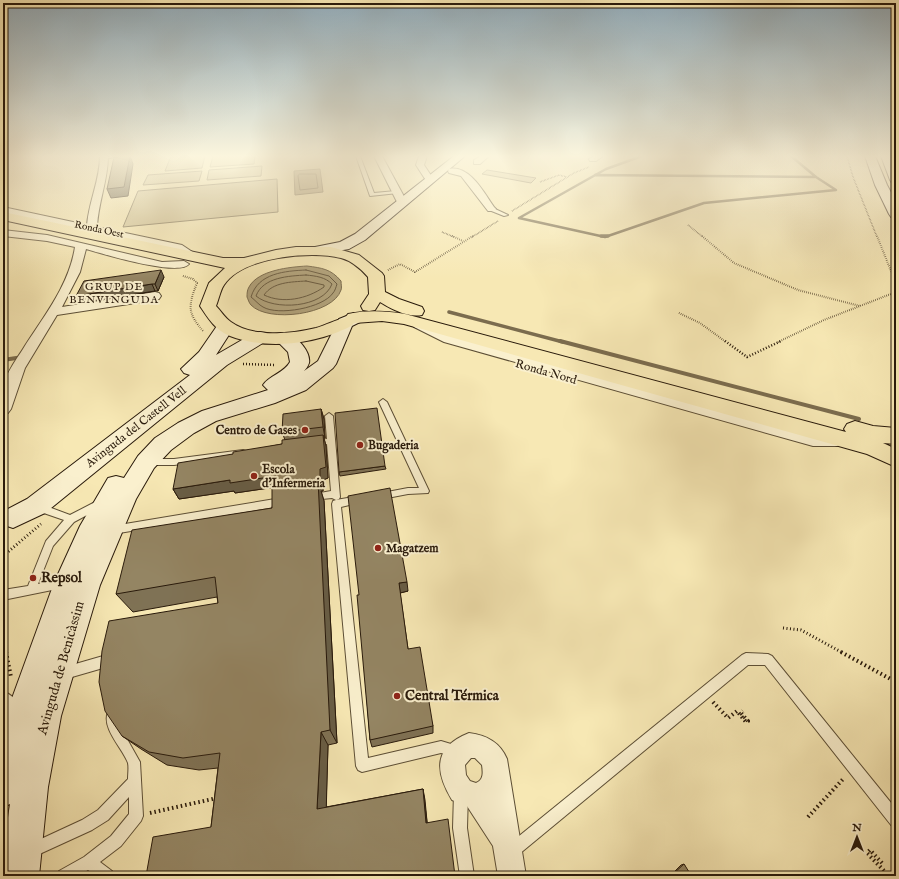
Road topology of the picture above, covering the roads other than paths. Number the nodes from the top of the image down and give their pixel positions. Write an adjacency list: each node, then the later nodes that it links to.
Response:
1 (97, 197): 8 (street)
2 (399, 197): 17 (main road)
3 (421, 197): 19 (main road)
4 (482, 197): 6 (street)
5 (887, 197): 10 (main road)
6 (491, 209): 9 (lane)
7 (3, 210): 12 (street, Ronda Oest)
8 (93, 211): 12 (street); 14 (street)
9 (506, 214)
10 (896, 214)
11 (3, 216): 18 (main road, Ronda Oest)
12 (60, 222): 14 (street, Ronda Oest)
13 (3, 223): 18 (main road, Ronda Oest)
14 (92, 228): 18 (street, Ronda Oest)
15 (3, 234): 16 (street, Ronda Oest)
16 (81, 250): 18 (street, Ronda Oest); 24 (street)
17 (320, 250): 19 (main road); 20 (main road)
18 (189, 260): 20 (main road, Ronda Oest); 21 (main road, Ronda Oest)
19 (362, 262): 22 (main road)
20 (246, 263): 21 (main road)
21 (217, 282): 26 (main road)
22 (377, 294): 25 (main road); 31 (main road, Ronda Nord)
23 (155, 296): 24 (street)
24 (52, 312): 29 (street)
25 (350, 321): 27 (main road); 35 (main road, Ronda Nord); 36 (main road, Avinguda de Benicàssim)
26 (225, 327): 27 (main road); 43 (main road, Avinguda del Castell Vell)
27 (272, 338): 37 (main road, Avinguda de Benicàssim); 41 (main road, Avinguda del Castell Vell)
28 (383, 402): 39 (lane)
29 (3, 409)
30 (329, 416): 32 (lane)
31 (896, 436)
32 (331, 441): 33 (lane); 39 (lane)
33 (308, 444)
34 (248, 452): 36 (lane)
35 (896, 459)
36 (146, 462): 44 (main road, Avinguda de Benicàssim)
37 (108, 499): 42 (lane); 45 (main road, Avinguda de Benicàssim)
38 (304, 499): 39 (lane)
39 (336, 499): 52 (lane)
40 (289, 501): 44 (lane)
41 (36, 506): 42 (lane); 43 (main road, Avinguda del Castell Vell)
42 (71, 519): 46 (lane)
43 (8, 523)
44 (109, 531): 49 (main road, Avinguda de Benicàssim)
45 (68, 583): 46 (lane); 51 (main road, Avinguda de Benicàssim)
46 (31, 590): 47 (lane)
47 (3, 596)
48 (113, 673): 49 (lane)
49 (57, 675): 60 (main road, Avinguda de Benicàssim)
50 (109, 708): 54 (lane)
51 (10, 711): 55 (main road, Avinguda de Benicàssim)
52 (458, 751): 53 (street); 56 (street)
53 (496, 778): 56 (street); 58 (street)
54 (136, 781): 59 (lane); 60 (lane)
55 (3, 789)
56 (468, 794): 58 (street); 63 (lane)
57 (896, 820): 58 (lane)
58 (508, 858)
59 (89, 862): 61 (lane); 62 (lane)
60 (20, 866)
61 (64, 876)
62 (108, 876)
63 (467, 876)

